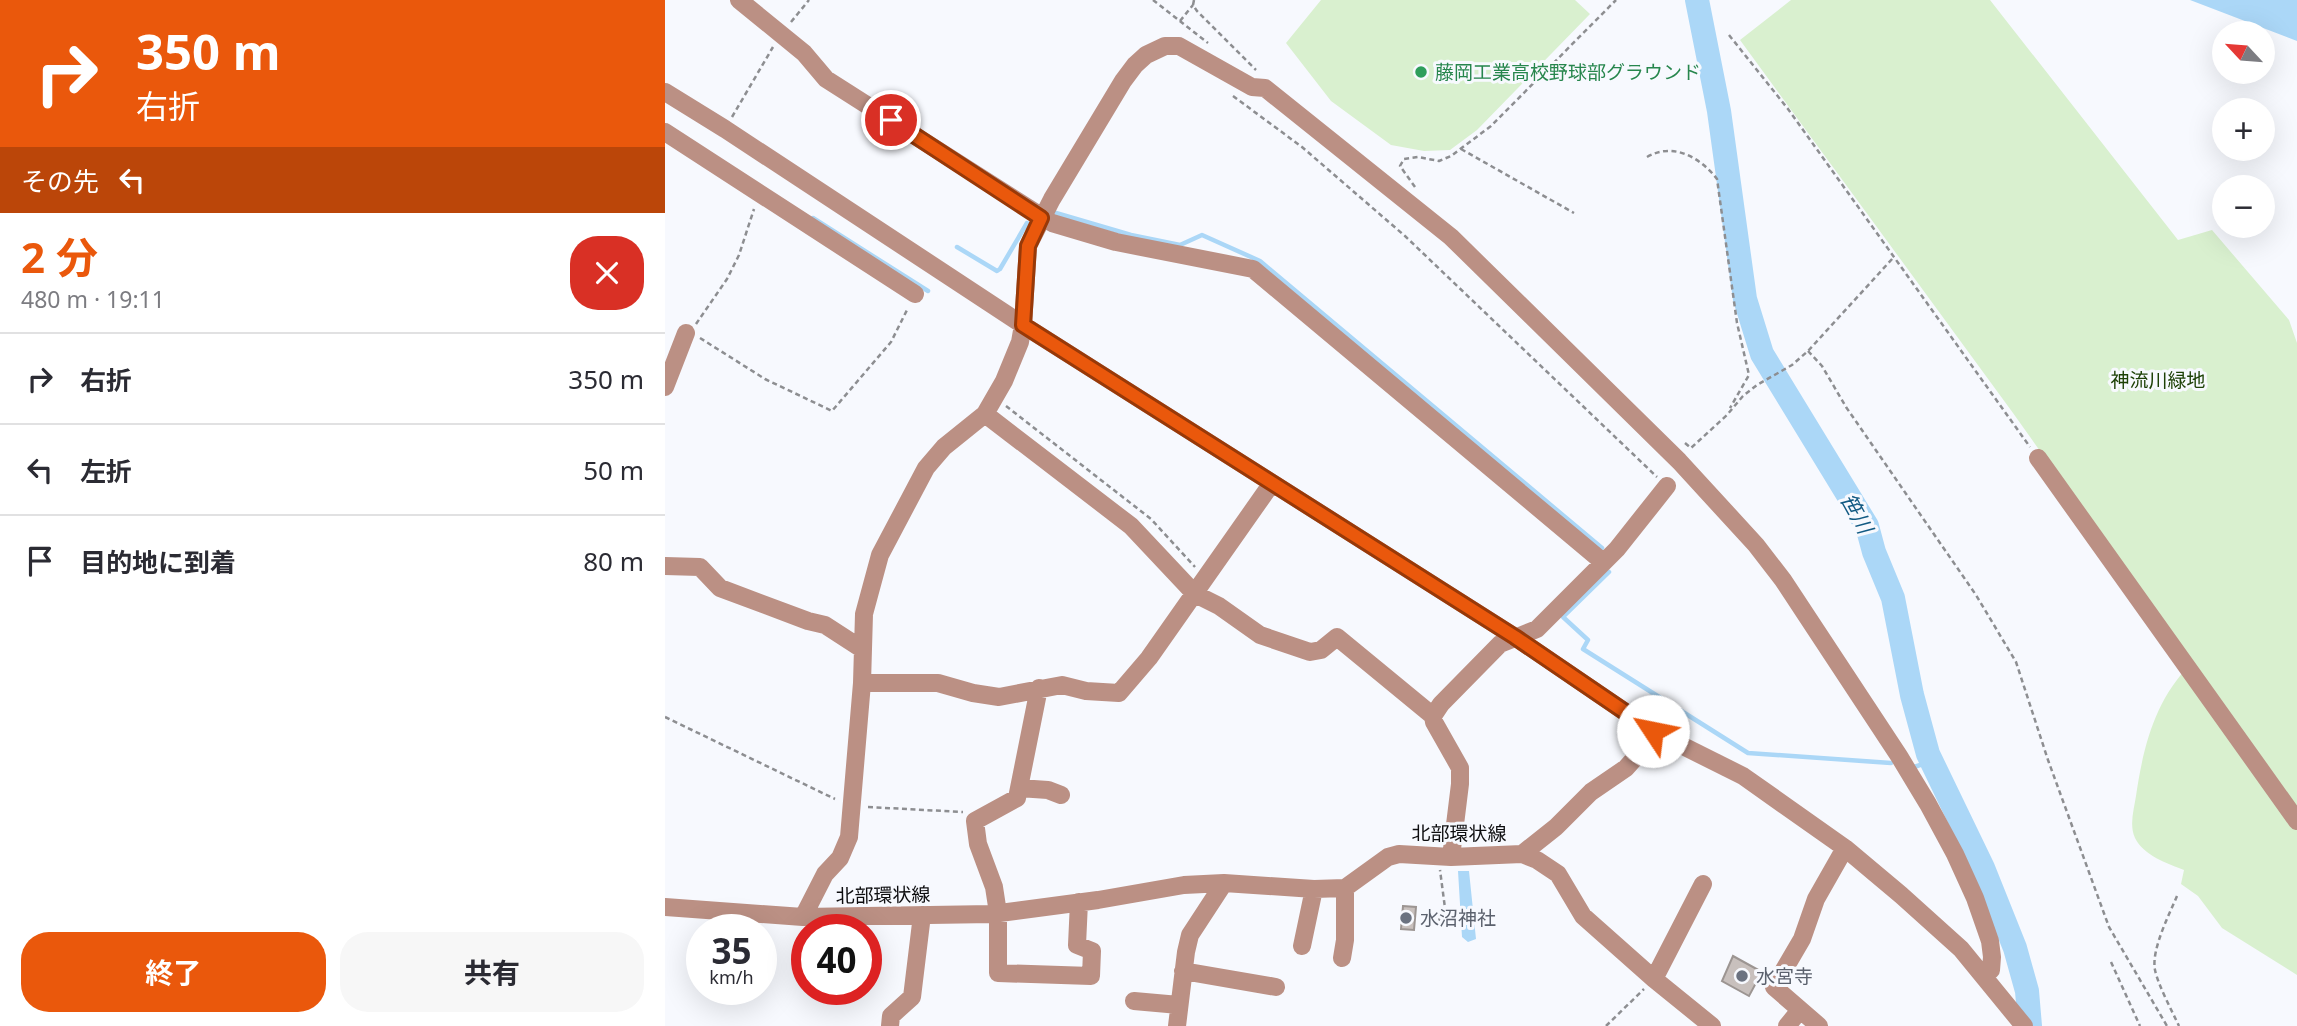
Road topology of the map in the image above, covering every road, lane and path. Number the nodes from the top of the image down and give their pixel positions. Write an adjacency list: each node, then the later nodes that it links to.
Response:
1 (739, 0): 7 (street)
2 (809, 0): 7 (path)
3 (1195, 0): 5 (path)
4 (1616, 0): 14 (path)
5 (1193, 5): 6 (path); 9 (path)
6 (1180, 21)
7 (781, 33): 12 (path); 19 (street)
8 (1729, 35): 20 (path)
9 (1265, 88): 19 (street); 68 (street)
10 (665, 92): 12 (street)
11 (1229, 93): 31 (path)
12 (725, 128): 22 (street)
13 (665, 132): 16 (street)
14 (1461, 149): 17 (path); 18 (path)
15 (1647, 157): 27 (path)
16 (759, 193): 21 (street); 23 (path)
17 (1420, 193)
18 (1574, 212)
19 (1041, 218): 22 (street); 32 (street)
20 (1894, 257): 24 (path); 29 (path)
21 (915, 293): 23 (path)
22 (1023, 325): 26 (street); 30 (street)
23 (686, 333): 25 (street)
24 (1808, 351): 27 (path); 83 (path)
25 (665, 387)
26 (985, 414): 34 (street); 36 (street)
27 (1727, 415): 28 (path)
28 (1682, 441)
29 (2038, 458): 46 (street)
30 (1272, 483): 34 (street); 35 (street)
31 (1667, 486): 32 (street)
32 (1603, 562): 35 (street)
33 (665, 566): 36 (street)
34 (1195, 594): 38 (street); 39 (street)
35 (1515, 637): 39 (street); 41 (street)
36 (862, 649): 37 (street)
37 (862, 683): 38 (street); 44 (street)
38 (1039, 688): 42 (street)
39 (1433, 716): 49 (street)
40 (665, 717): 44 (path)
41 (1653, 731): 47 (street); 48 (street, 北部環状線)
42 (1019, 788): 43 (street); 58 (street)
43 (1061, 795)
44 (851, 806): 45 (path); 59 (street)
45 (962, 812)
46 (2297, 821)
47 (1845, 848): 68 (street); 73 (street)
48 (1522, 854): 49 (street, 北部環状線); 69 (street)
49 (1451, 856): 53 (street, 北部環状線)
50 (1224, 883): 54 (street, 北部環状線); 56 (street, 北部環状線); 67 (street)
51 (1703, 884): 69 (street)
52 (1443, 887): 63 (path)
53 (1345, 888): 54 (street, 北部環状線); 65 (street)
54 (1314, 889): 64 (street)
55 (2176, 896): 84 (path)
56 (1080, 902): 58 (street, 北部環状線); 58 (street)
57 (665, 907): 61 (street, 北部環状線)
58 (998, 913): 60 (street, 北部環状線)
59 (805, 914)
60 (922, 915): 62 (street, 北部環状線); 75 (street)
61 (791, 916)
62 (882, 916)
63 (1430, 919)
64 (1302, 946)
65 (1342, 958)
66 (2111, 962): 82 (path)
67 (1183, 971): 70 (street); 72 (street)
68 (1984, 977): 81 (street)
69 (1654, 979): 74 (street); 77 (path)
70 (1276, 986)
71 (1134, 1001): 72 (street)
72 (1179, 1005): 76 (street)
73 (1800, 1010): 79 (street); 80 (street)
74 (1692, 1019): 78 (street)
75 (890, 1026)
76 (1177, 1026)
77 (1606, 1026)
78 (1712, 1026)
79 (1787, 1026)
80 (1819, 1026)
81 (2024, 1026)
82 (2140, 1026)
83 (2167, 1026)
84 (2179, 1026)

